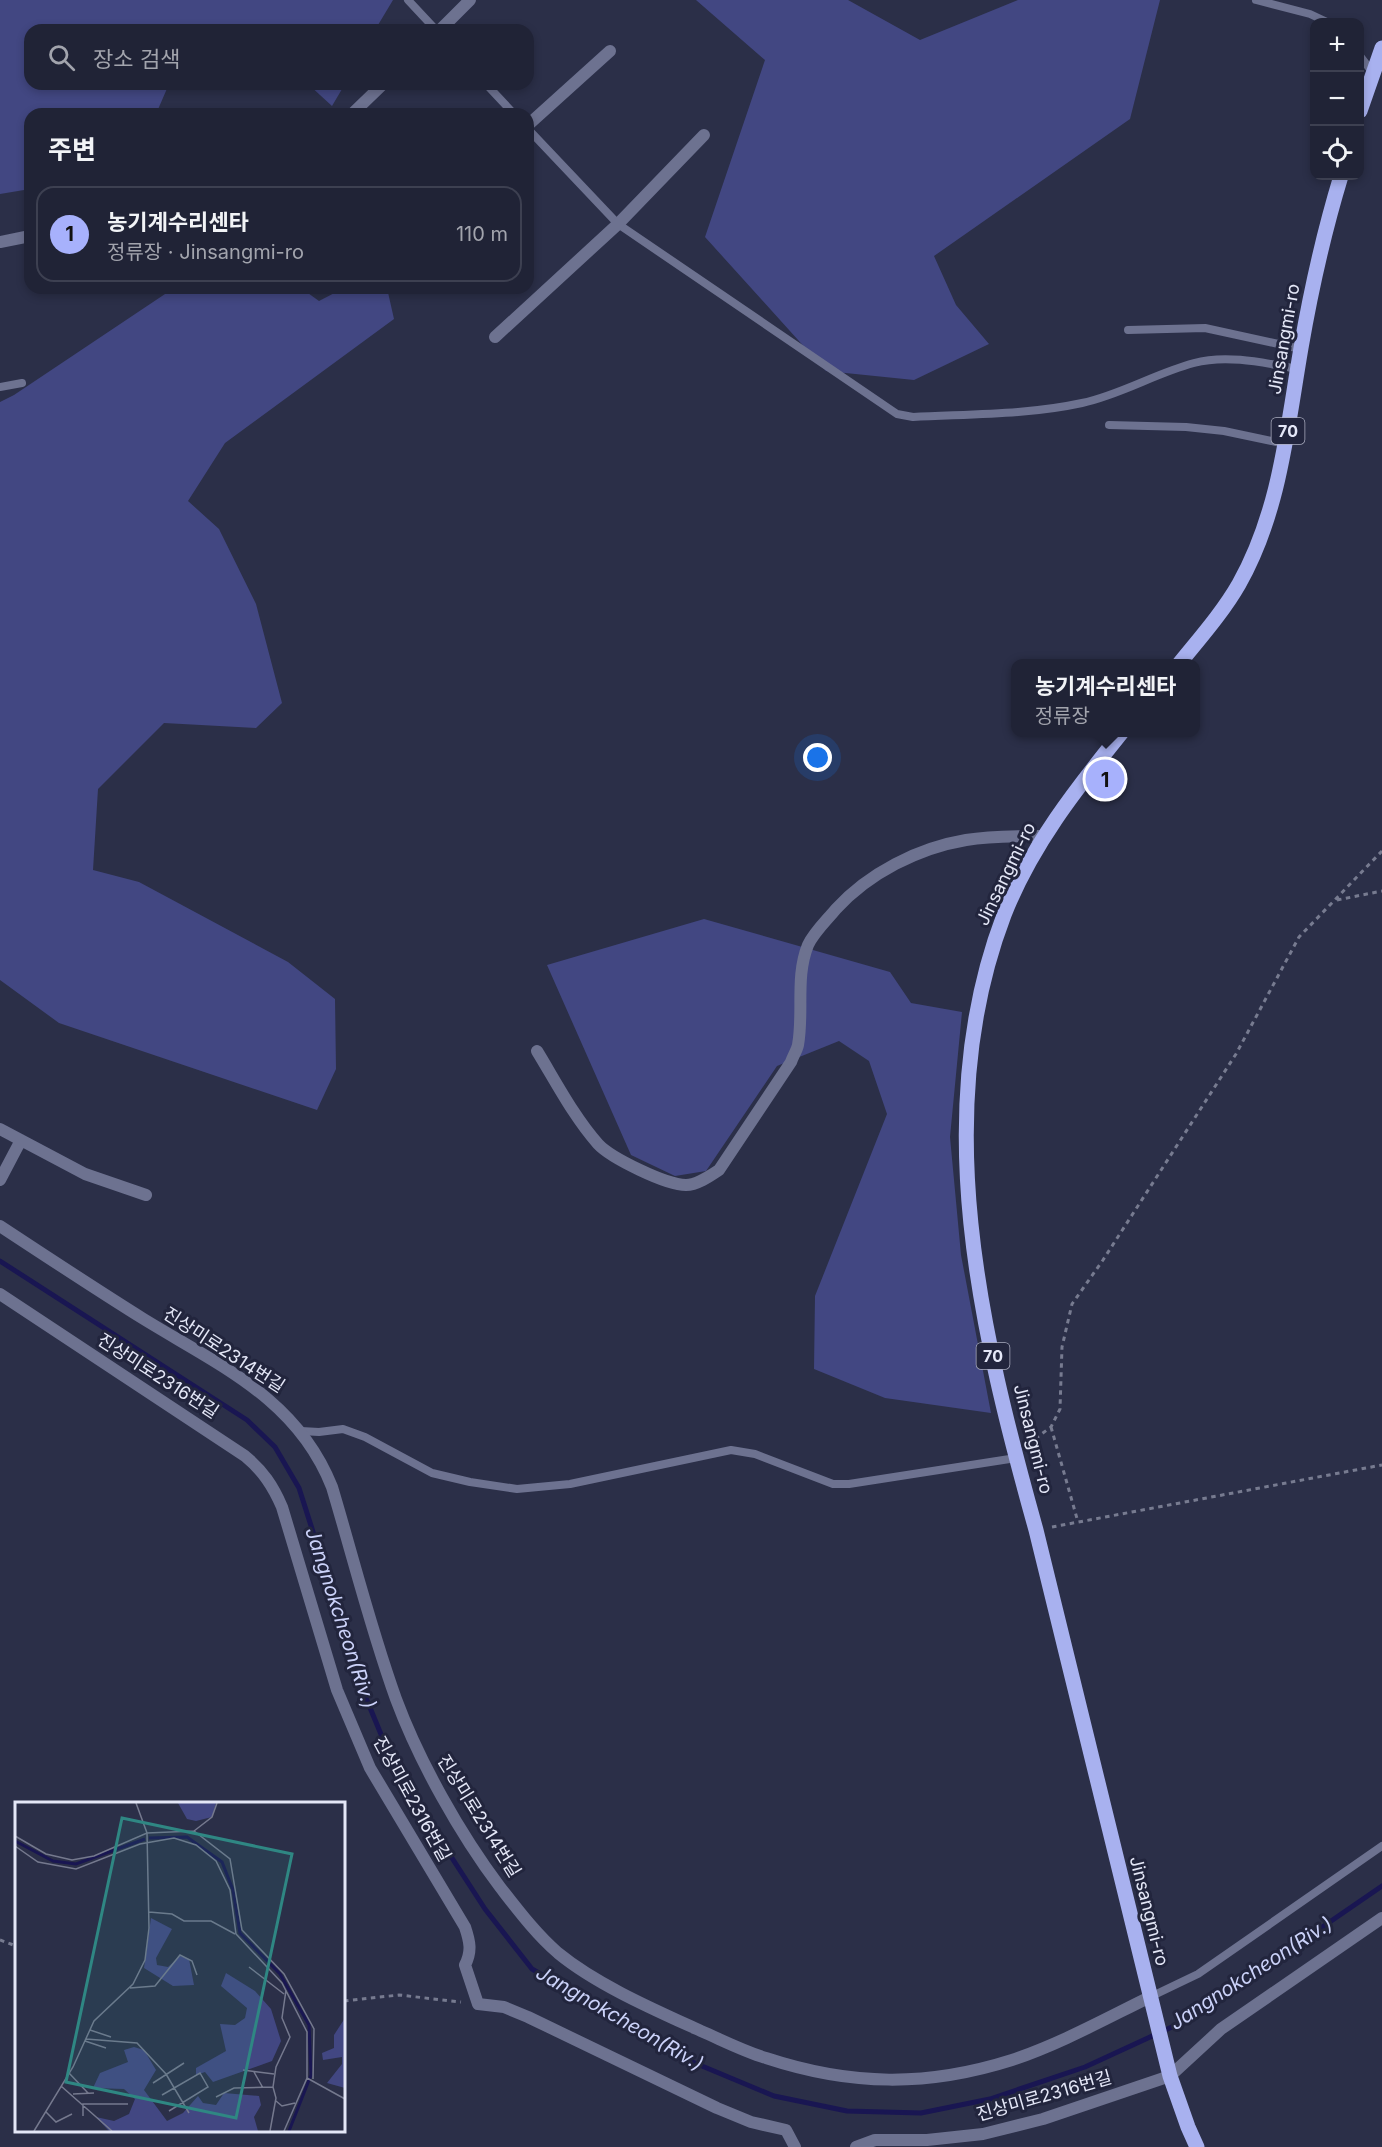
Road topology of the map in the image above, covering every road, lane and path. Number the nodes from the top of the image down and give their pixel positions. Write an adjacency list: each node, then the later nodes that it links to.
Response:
1 (408, 0): 5 (lane)
2 (470, 0): 6 (street)
3 (1257, 0): 4 (lane)
4 (1318, 18)
5 (432, 24)
6 (444, 24)
7 (1382, 48): 10 (main road)
8 (610, 51): 16 (street)
9 (1364, 62): 10 (lane)
10 (1373, 73): 13 (main road)
11 (377, 90): 14 (street)
12 (492, 90): 15 (lane)
13 (1364, 97)
14 (358, 108)
15 (508, 108)
16 (534, 120)
17 (534, 135): 20 (lane)
18 (704, 135): 20 (street)
19 (1340, 180): 25 (main road, Jinsangmi-ro / 70)
20 (618, 224): 24 (street); 26 (lane)
21 (24, 237): 22 (street)
22 (0, 243)
23 (1128, 330): 25 (lane)
24 (495, 337)
25 (1300, 349): 26 (main road, Jinsangmi-ro / 70)
26 (1298, 369): 30 (main road, Jinsangmi-ro / 70)
27 (22, 383): 28 (lane)
28 (0, 387)
29 (1109, 424): 30 (lane)
30 (1286, 444): 31 (main road, Jinsangmi-ro / 70)
31 (1182, 659)
32 (1118, 737): 33 (main road, Jinsangmi-ro / 70)
33 (1044, 836): 37 (street); 46 (main road, Jinsangmi-ro / 70)
34 (1382, 851): 36 (path)
35 (1382, 891): 36 (path)
36 (1335, 900): 44 (path)
37 (537, 1051)
38 (0, 1129): 39 (street)
39 (21, 1140): 40 (street); 41 (street)
40 (0, 1179)
41 (146, 1195)
42 (0, 1226): 45 (street, 진상미로2314번길)
43 (0, 1294): 56 (street, 진상미로2316번길)
44 (1051, 1427): 46 (path); 48 (path)
45 (301, 1431): 46 (lane); 54 (street, 진상미로2314번길)
46 (1016, 1458): 49 (main road, Jinsangmi-ro / 70)
47 (1382, 1465): 48 (path)
48 (1078, 1522): 49 (path)
49 (1036, 1530): 54 (main road, Jinsangmi-ro / 70)
50 (1382, 1846): 54 (lane)
51 (1382, 1918): 57 (street)
52 (0, 1940): 53 (path)
53 (15, 1946)
54 (1150, 2000): 57 (main road, 70)
55 (345, 2001): 56 (path)
56 (478, 2004): 58 (street)
57 (1168, 2070): 59 (street, 진상미로2316번길); 60 (main road, 70)
58 (795, 2147)
59 (856, 2147)
60 (1197, 2147)

